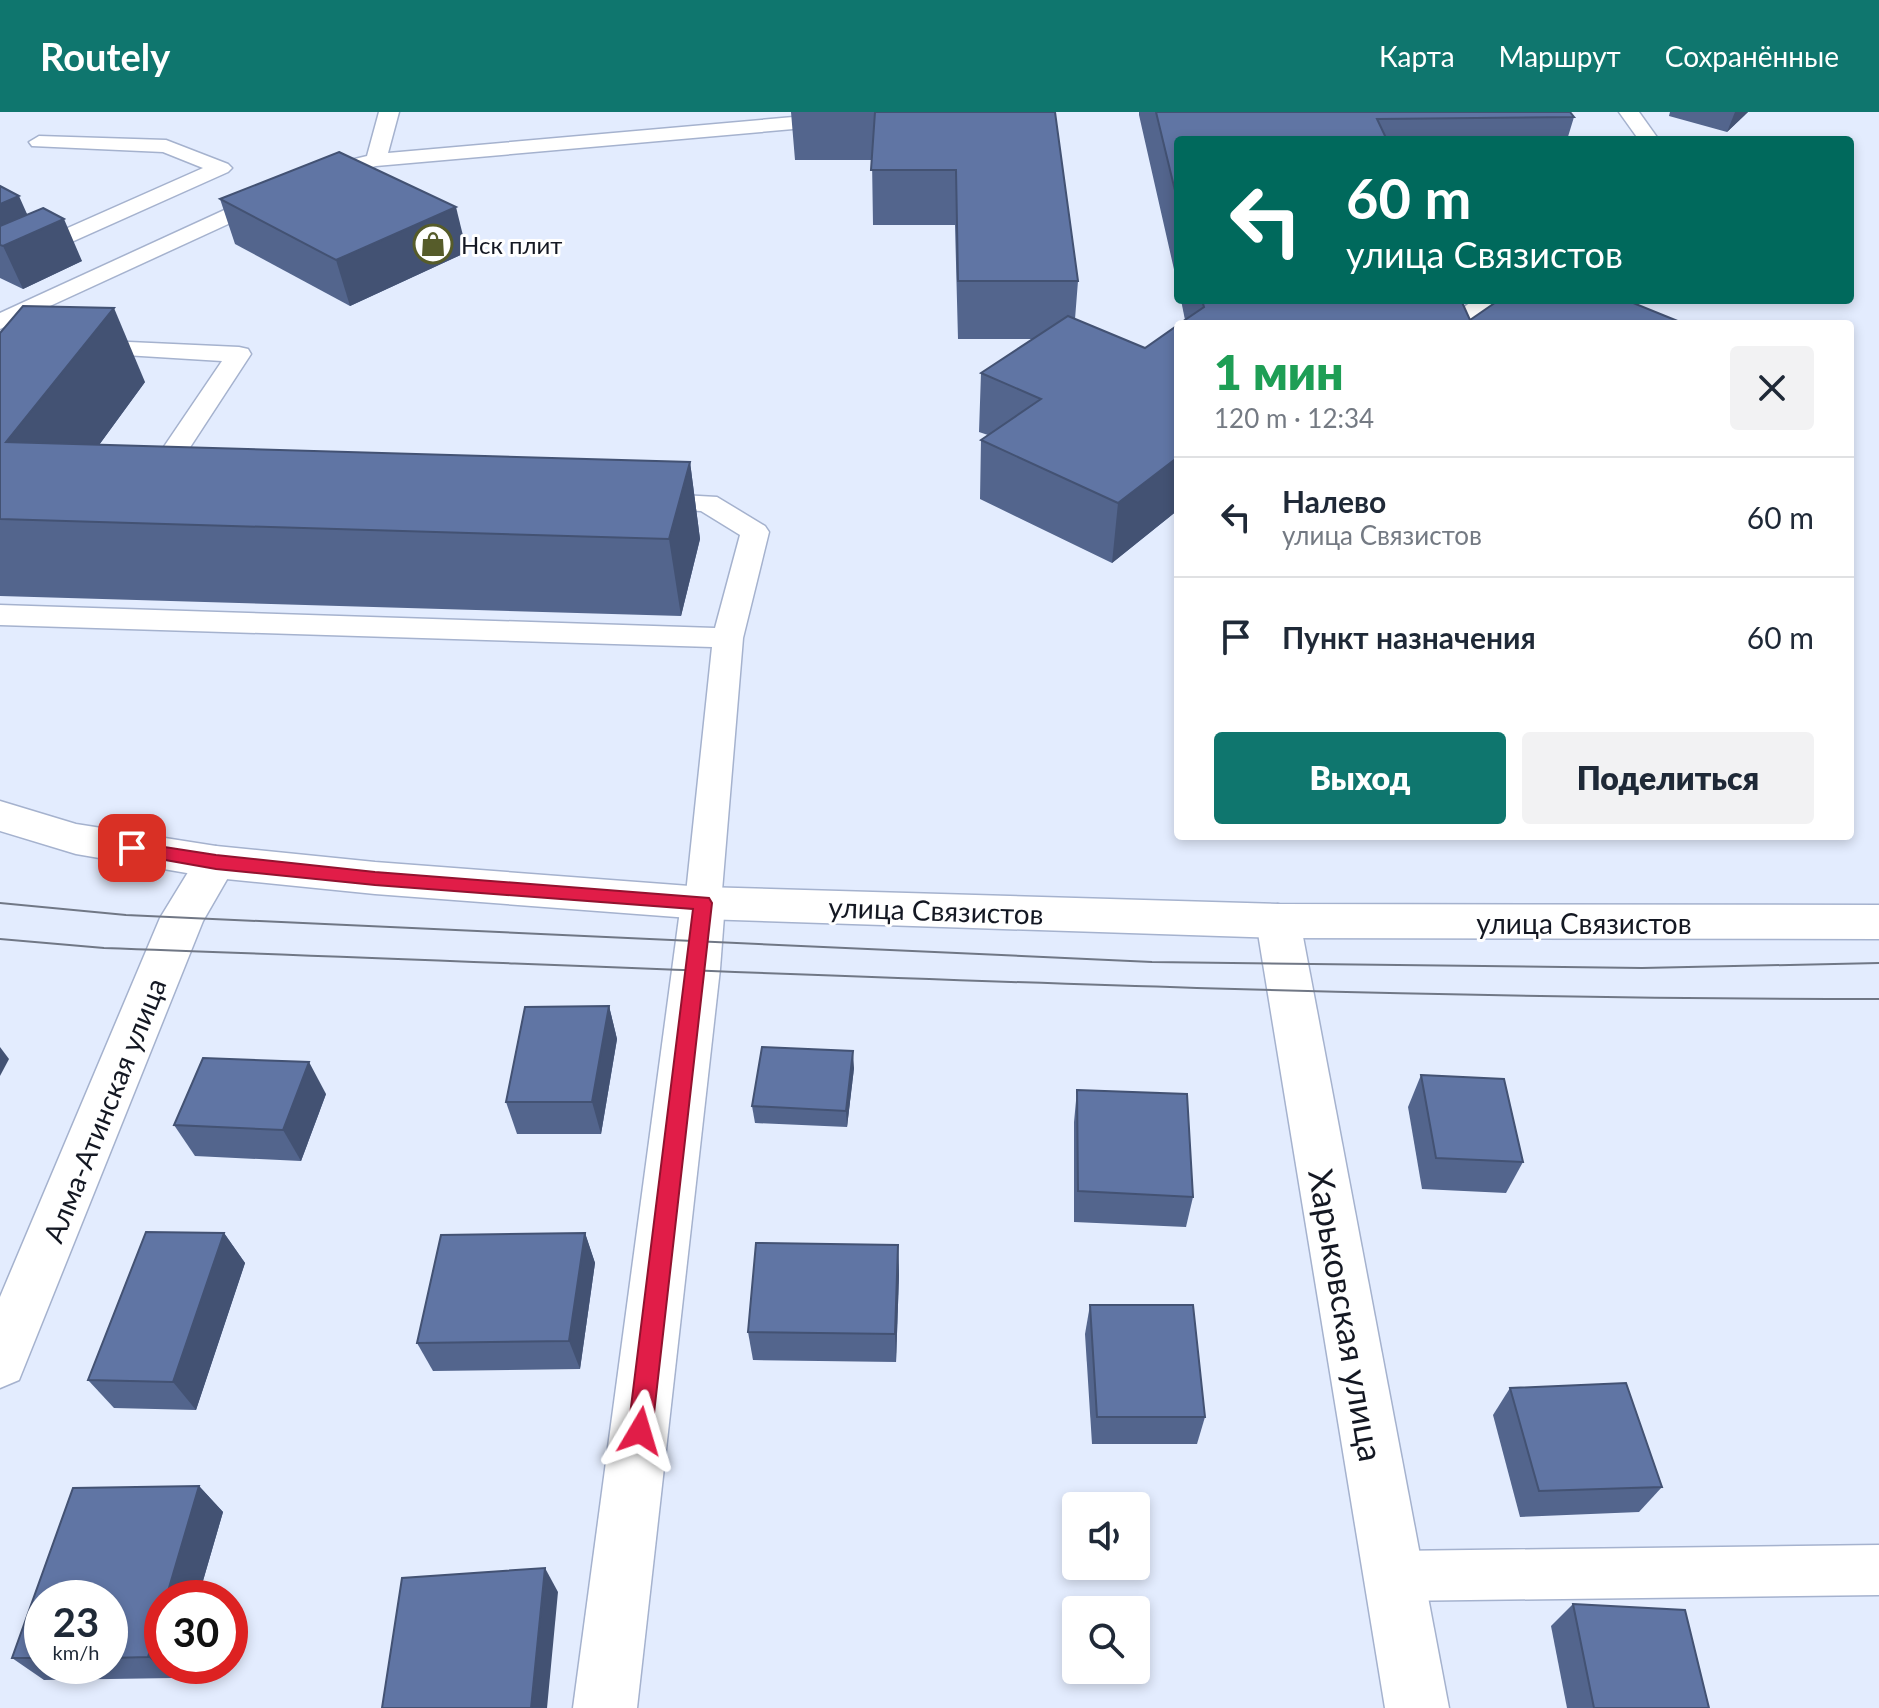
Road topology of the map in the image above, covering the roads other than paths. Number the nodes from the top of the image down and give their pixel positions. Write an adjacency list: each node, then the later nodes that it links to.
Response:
1 (389, 112): 6 (lane)
2 (918, 112): 6 (lane)
3 (1629, 112): 4 (lane)
4 (1646, 136)
5 (39, 142): 7 (lane)
6 (376, 160): 10 (lane)
7 (0, 267)
8 (1483, 304): 9 (lane)
9 (1461, 320)
10 (0, 322)
11 (58, 346): 12 (lane)
12 (185, 483)
13 (628, 500): 15 (lane)
14 (0, 615): 15 (lane)
15 (728, 638): 18 (lane)
16 (0, 816): 17 (street, улица Связистов)
17 (216, 862): 18 (street, улица Связистов); 21 (street, Алма-Атинская улица)
18 (703, 903): 19 (street, улица Связистов); 24 (street)
19 (1278, 921): 20 (street, улица Связистов); 23 (street, Харьковская улица)
20 (1879, 922)
21 (0, 1362)
22 (1879, 1570): 23 (lane)
23 (1394, 1576): 25 (street, Харьковская улица)
24 (605, 1708)
25 (1417, 1708)

